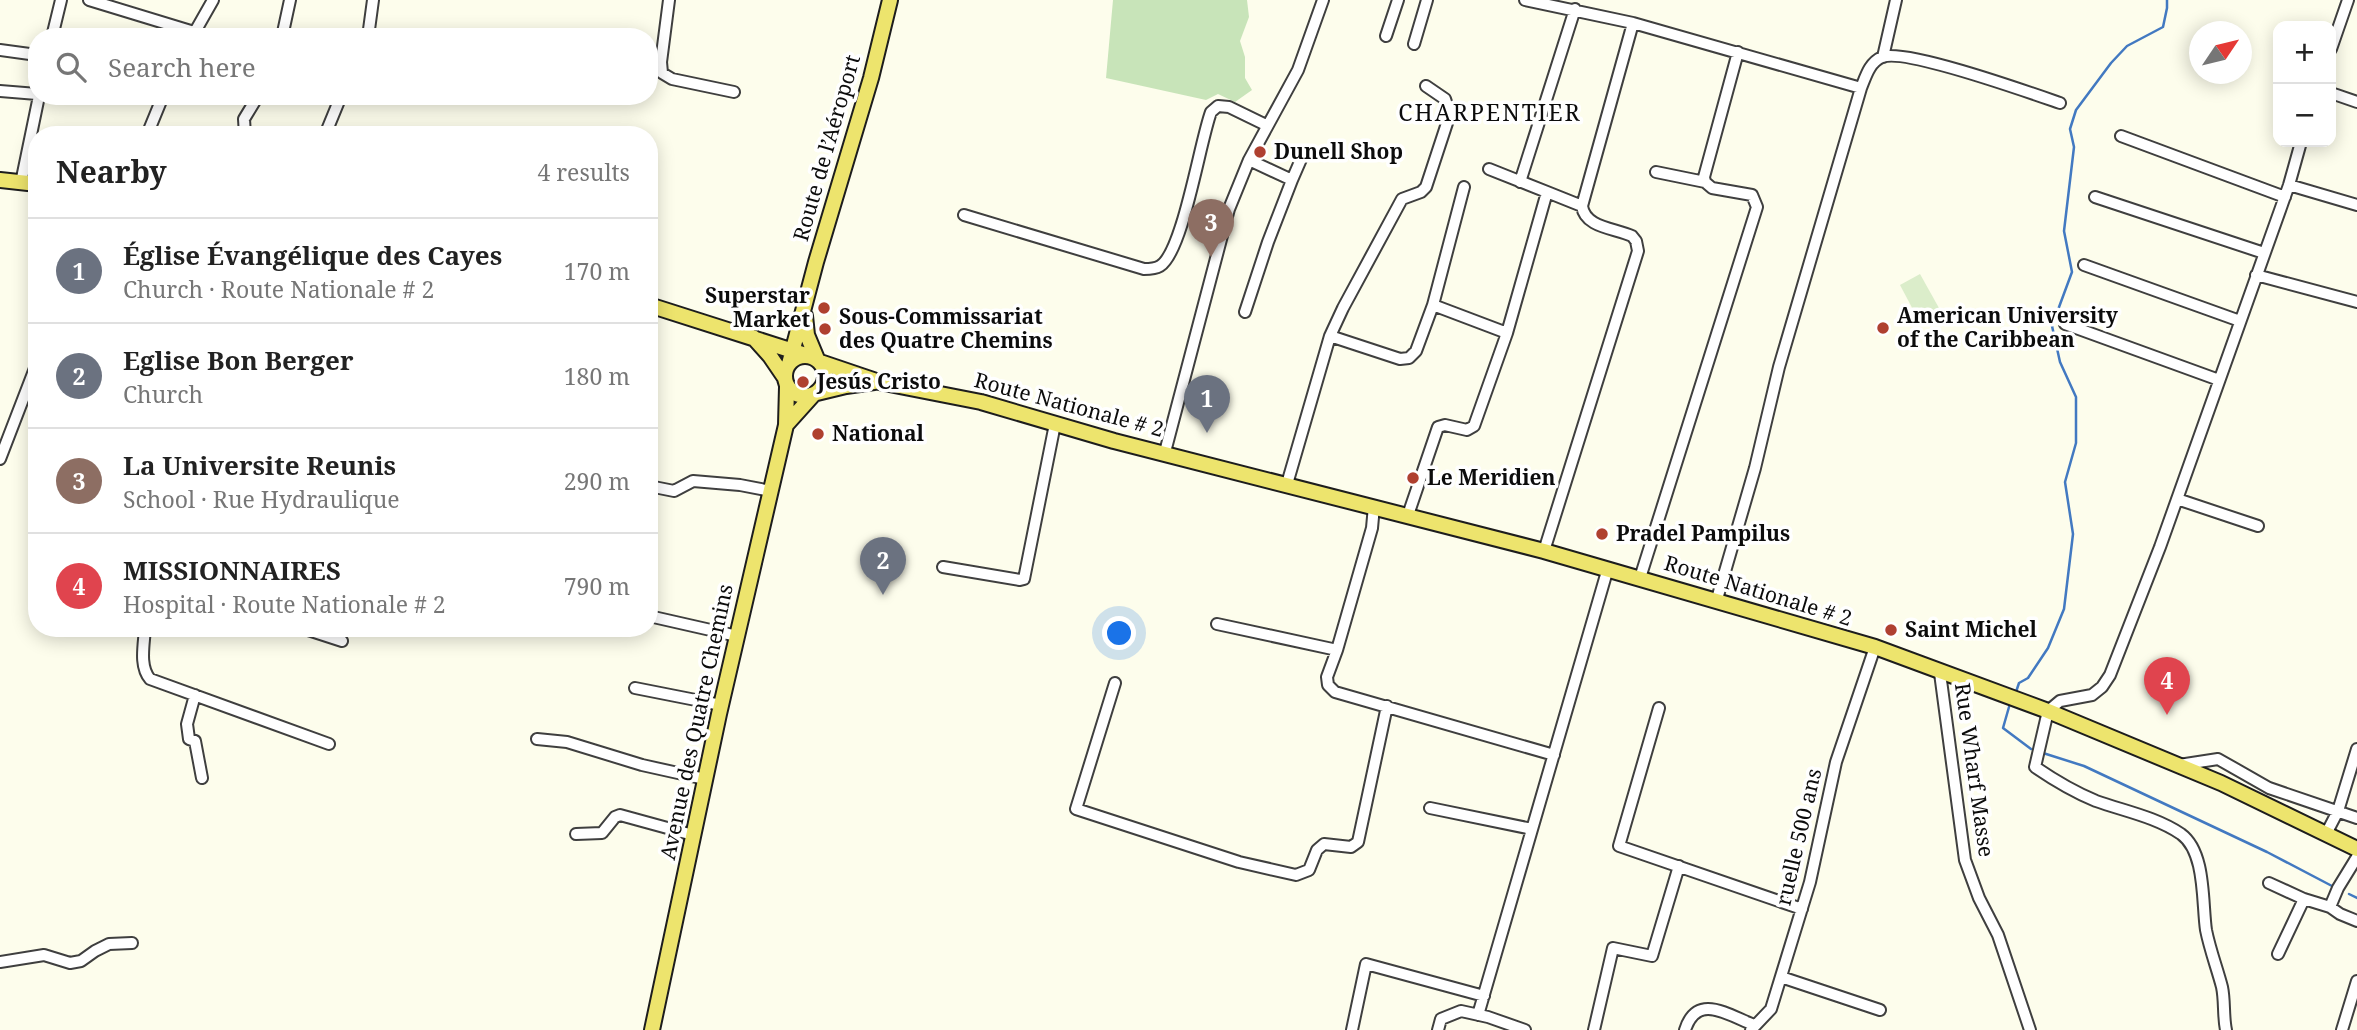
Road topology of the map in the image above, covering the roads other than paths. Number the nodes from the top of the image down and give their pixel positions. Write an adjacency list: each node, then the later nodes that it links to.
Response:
1 (61, 0): 16 (street)
2 (89, 0): 17 (street)
3 (213, 0): 18 (street)
4 (290, 0): 19 (street)
5 (373, 0): 20 (street)
6 (669, 0): 31 (street)
7 (890, 0): 72 (main road, Route de l’Aéroport)
8 (1324, 0): 40 (street)
9 (1398, 0): 21 (street)
10 (1427, 0): 23 (street)
11 (1526, 0): 14 (street)
12 (1896, 0): 27 (street)
13 (2351, 3): 22 (street)
14 (1575, 9): 15 (street); 54 (street)
15 (1633, 23): 25 (street); 64 (street)
16 (54, 28)
17 (175, 28)
18 (199, 28)
19 (284, 28)
20 (369, 28)
21 (1386, 36)
22 (2336, 38)
23 (1414, 44)
24 (0, 50): 26 (street)
25 (1738, 52): 29 (street); 55 (street)
26 (28, 54)
27 (1883, 57): 29 (street); 35 (street)
28 (1426, 86): 77 (street)
29 (1861, 88): 100 (street)
30 (0, 91): 32 (street)
31 (734, 92)
32 (28, 94)
33 (2336, 95): 34 (street)
34 (2357, 102)
35 (2060, 103)
36 (36, 105): 41 (street)
37 (159, 105): 42 (street)
38 (252, 105): 43 (street)
39 (337, 105): 44 (street)
40 (1266, 125): 49 (street); 65 (street)
41 (32, 126)
42 (151, 126)
43 (244, 126)
44 (329, 126)
45 (2121, 136): 62 (street)
46 (28, 147): 56 (street)
47 (2300, 147): 58 (street)
48 (1302, 157): 53 (street)
49 (1249, 160): 53 (street); 87 (street)
50 (1489, 169): 54 (street)
51 (1656, 172): 55 (street)
52 (0, 180): 56 (main road)
53 (1292, 180): 73 (street)
54 (1520, 182): 60 (street)
55 (1704, 182): 99 (street)
56 (21, 183): 57 (main road)
57 (28, 183)
58 (2289, 185): 62 (street); 63 (street)
59 (1464, 187): 70 (street)
60 (1547, 192): 64 (street); 76 (street)
61 (2095, 197): 66 (street)
62 (2285, 197): 66 (street)
63 (2357, 205)
64 (1582, 206): 96 (street)
65 (964, 215)
66 (2264, 253): 68 (street)
67 (2084, 265): 74 (street)
68 (2256, 275): 69 (street); 74 (street)
69 (2357, 302)
70 (1433, 305): 76 (street); 77 (street)
71 (658, 308): 78 (main road)
72 (804, 308): 79 (main road, Route de l’Aéroport); 80 (main road, Route de l’Aéroport)
73 (1245, 312)
74 (2240, 321): 81 (street)
75 (2065, 324): 81 (street)
76 (1507, 333): 94 (street)
77 (1331, 336): 89 (street)
78 (752, 337): 80 (main road); 80 (main road)
79 (816, 359): 80 (main road); 82 (main road, Route Nationale # 2); 84 (main road)
80 (789, 370): 84 (main road); 86 (main road, Avenue des Quatre Chemins)
81 (2219, 380): 92 (street)
82 (879, 382): 84 (main road, Route Nationale # 2); 85 (main road, Route Nationale # 2)
83 (28, 385): 88 (street)
84 (815, 394): 86 (main road, Avenue des Quatre Chemins)
85 (1055, 424): 87 (main road, Route Nationale # 2); 97 (street)
86 (786, 425): 91 (main road, Avenue des Quatre Chemins)
87 (1165, 452): 89 (main road, Route Nationale # 2)
88 (0, 459)
89 (1287, 484): 93 (main road, Route Nationale # 2)
90 (658, 488): 91 (street)
91 (771, 491): 103 (main road, Avenue des Quatre Chemins)
92 (2177, 499): 95 (street); 116 (street)
93 (1374, 506): 94 (main road, Route Nationale # 2); 108 (street)
94 (1408, 515): 96 (main road, Route Nationale # 2)
95 (2258, 526)
96 (1544, 551): 98 (main road, Route Nationale # 2)
97 (943, 567)
98 (1608, 568): 99 (main road, Route Nationale # 2); 120 (street)
99 (1640, 578): 100 (main road, Route Nationale # 2)
100 (1717, 599): 107 (main road, Route Nationale # 2)
101 (658, 618): 103 (street)
102 (1217, 624): 108 (street)
103 (737, 636): 113 (main road, Avenue des Quatre Chemins)
104 (145, 637): 112 (street)
105 (330, 637): 106 (street)
106 (342, 641)
107 (1875, 647): 109 (main road, Route Nationale # 2); 137 (street, ruelle 500 ans)
108 (1337, 650): 114 (street)
109 (1940, 673): 116 (main road, Route Nationale # 2); 154 (street, Rue Wharf Masse)
110 (1115, 683): 114 (street)
111 (635, 688): 113 (street)
112 (195, 695): 118 (street); 122 (street)
113 (721, 705): 123 (main road, Avenue des Quatre Chemins)
114 (1387, 706): 120 (street)
115 (1659, 708): 133 (street)
116 (2048, 711): 121 (main road, Route Nationale # 2); 155 (street)
117 (537, 739): 123 (street)
118 (329, 744)
119 (2357, 749): 125 (street)
120 (1553, 755): 127 (street)
121 (2176, 766): 125 (street); 129 (main road, Route Nationale # 2)
122 (202, 778)
123 (705, 779): 130 (main road, Avenue des Quatre Chemins)
124 (1430, 808): 127 (street)
125 (2338, 811): 126 (street); 129 (street)
126 (2357, 818)
127 (1532, 829): 144 (street)
128 (576, 834): 130 (street)
129 (2326, 834): 131 (main road, Route Nationale # 2)
130 (693, 835): 148 (main road, Avenue des Quatre Chemins)
131 (2357, 849)
132 (2357, 857): 136 (street)
133 (1679, 866): 137 (street); 152 (street)
134 (2269, 883): 135 (street)
135 (2304, 899): 136 (street); 140 (street)
136 (2330, 907): 138 (street)
137 (1802, 909): 142 (street, ruelle 500 ans)
138 (2357, 922)
139 (132, 943): 141 (street)
140 (2278, 954)
141 (0, 962)
142 (1781, 977): 145 (street); 147 (street, ruelle 500 ans)
143 (2357, 981): 156 (street)
144 (1484, 996): 146 (street); 149 (street)
145 (1880, 1010)
146 (1478, 1015): 150 (street); 151 (street)
147 (1753, 1028): 153 (street)
148 (652, 1030)
149 (1352, 1030)
150 (1438, 1030)
151 (1525, 1030)
152 (1594, 1030)
153 (1685, 1030)
154 (2030, 1030)
155 (2226, 1030)
156 (2342, 1030)

